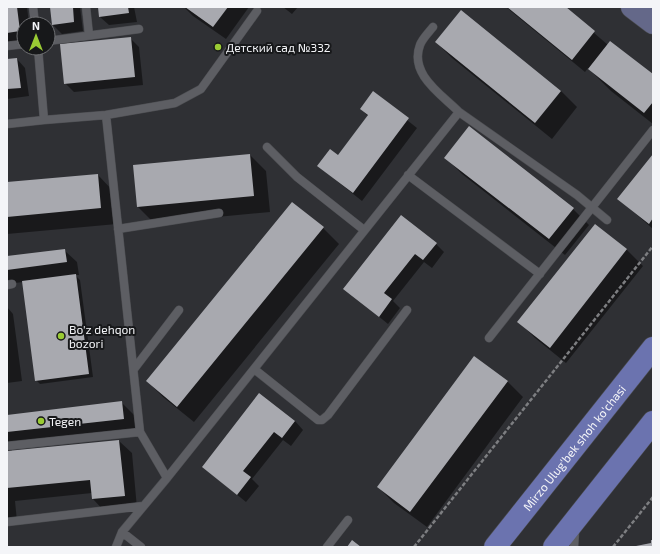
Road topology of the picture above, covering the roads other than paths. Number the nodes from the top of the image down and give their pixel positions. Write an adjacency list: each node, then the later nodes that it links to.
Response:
1 (86, 7): 7 (lane)
2 (632, 7): 4 (street)
3 (257, 11): 11 (lane)
4 (652, 20)
5 (433, 27): 10 (lane)
6 (139, 29): 7 (lane)
7 (89, 35): 8 (lane)
8 (56, 40)
9 (39, 56): 12 (lane)
10 (459, 112): 16 (lane); 17 (lane)
11 (106, 115): 12 (lane); 20 (lane)
12 (44, 120): 13 (lane)
13 (7, 124)
14 (653, 130): 17 (lane)
15 (266, 147): 21 (lane)
16 (408, 175): 21 (lane); 22 (lane)
17 (592, 208): 19 (lane); 22 (lane)
18 (219, 213): 20 (lane)
19 (607, 220)
20 (118, 229): 27 (lane)
21 (364, 230): 28 (lane)
22 (540, 274): 25 (lane)
23 (179, 310): 27 (lane)
24 (407, 310): 28 (lane)
25 (490, 338)
26 (653, 348): 41 (main road, Mirzo Ulug'bek shoh ko'chasi)
27 (134, 369): 30 (lane)
28 (254, 369): 32 (lane)
29 (653, 422): 35 (main road)
30 (140, 432): 31 (lane); 32 (lane)
31 (7, 446)
32 (167, 478): 33 (lane)
33 (143, 506): 36 (lane); 37 (lane)
34 (348, 520): 40 (lane)
35 (575, 520): 42 (main road); 43 (lane)
36 (7, 522)
37 (122, 532): 38 (lane); 39 (lane)
38 (116, 547)
39 (141, 547)
40 (327, 547)
41 (495, 547)
42 (554, 547)
43 (574, 547)

